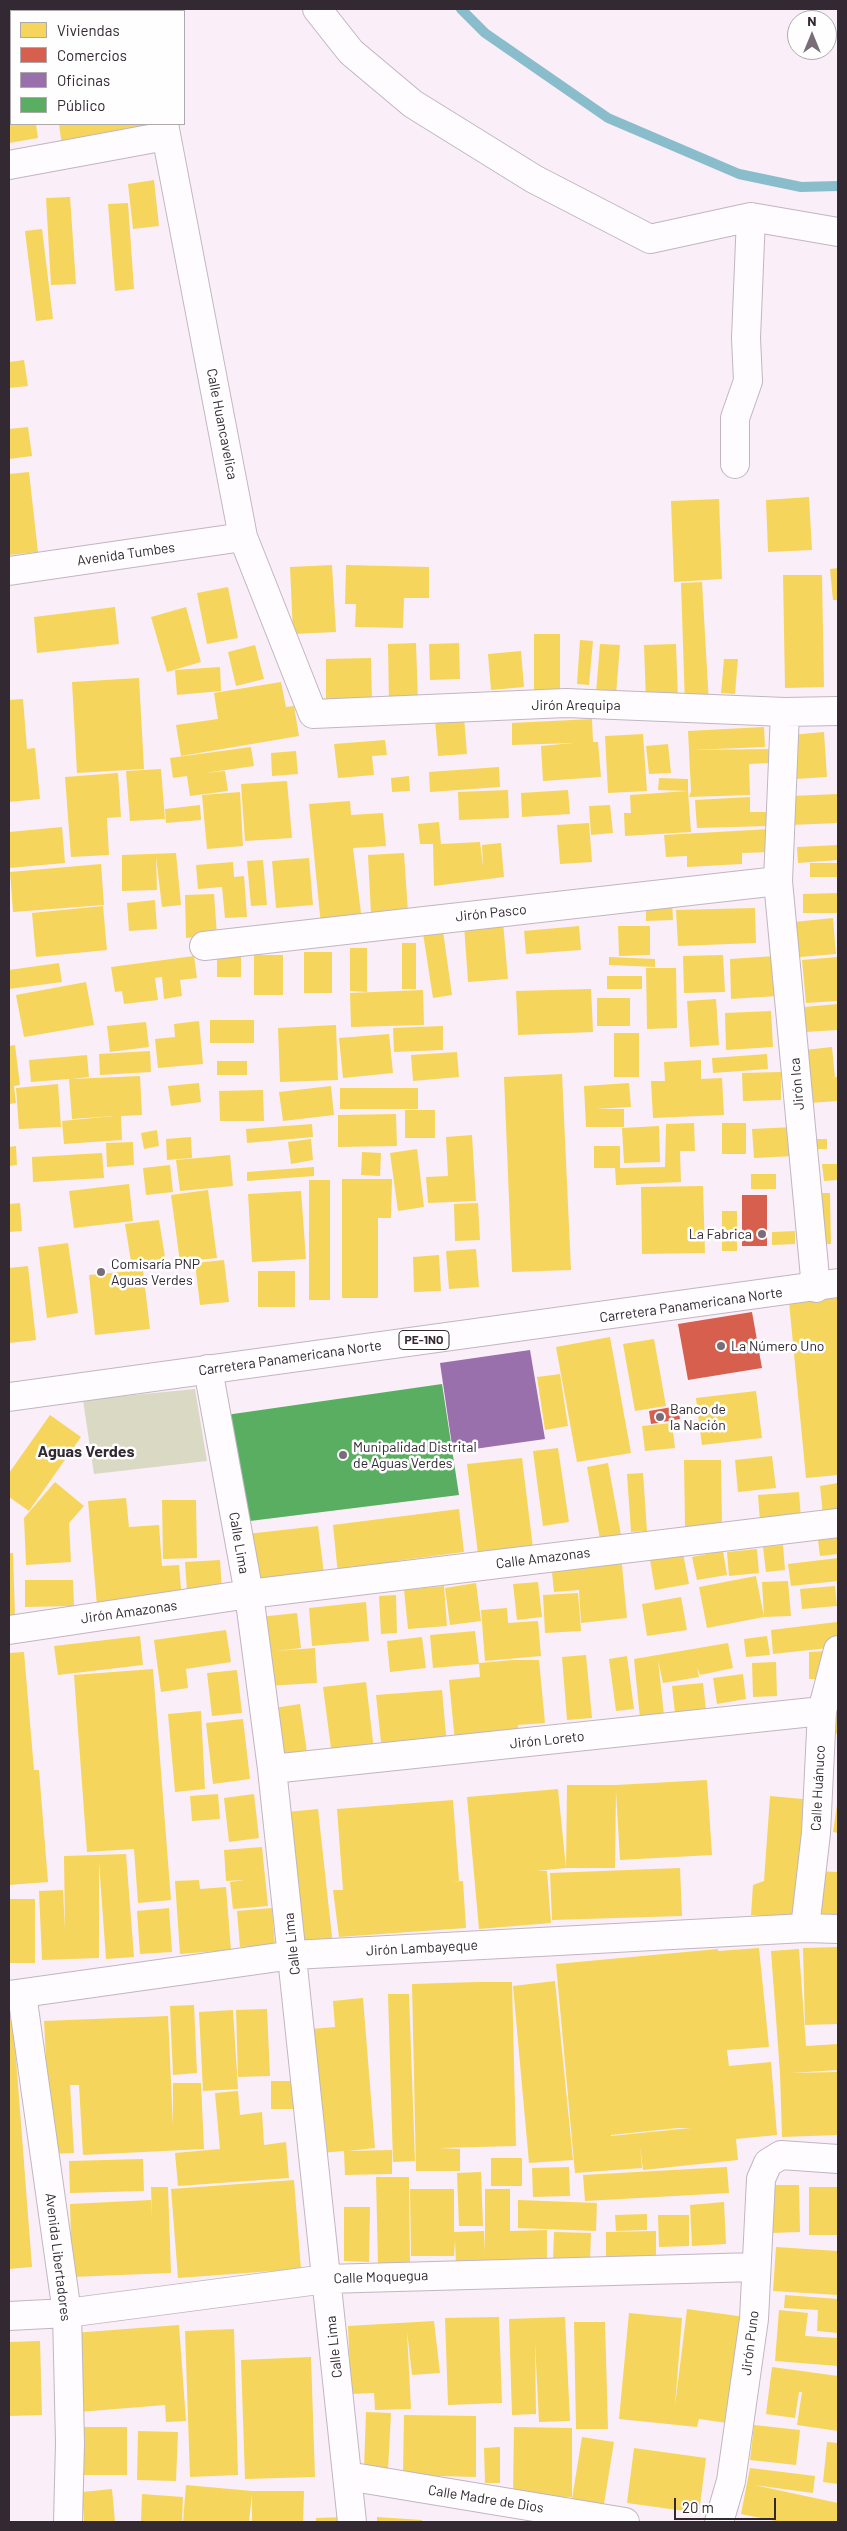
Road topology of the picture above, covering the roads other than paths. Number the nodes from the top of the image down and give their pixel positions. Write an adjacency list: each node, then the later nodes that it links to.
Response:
1 (317, 9): 4 (street)
2 (165, 130): 3 (street); 7 (street, Calle Huancavelica)
3 (9, 165)
4 (751, 217): 5 (street); 6 (street)
5 (838, 232)
6 (735, 464)
7 (244, 537): 8 (street, Avenida Tumbes); 11 (street, Calle Huancavelica)
8 (9, 571)
9 (838, 711): 10 (street, Jirón Arequipa)
10 (786, 712): 11 (street, Jirón Arequipa); 12 (street, Jirón Ica)
11 (313, 714)
12 (778, 881): 13 (street, Jirón Pasco); 14 (street, Jirón Ica)
13 (204, 946)
14 (827, 1286): 15 (street, Carretera Panamericana Norte / PE-1NO)
15 (208, 1369): 16 (street, Carretera Panamericana Norte / PE-1NO); 18 (street, Calle Lima)
16 (9, 1397)
17 (838, 1523): 18 (street, Calle Amazonas)
18 (249, 1594): 19 (street, Jirón Amazonas); 22 (street, Calle Lima)
19 (9, 1630)
20 (838, 1650): 21 (street, Calle Huánuco)
21 (822, 1710): 22 (street, Jirón Loreto); 23 (street, Calle Huánuco)
22 (272, 1769): 25 (street, Calle Lima)
23 (805, 1928): 24 (street, Jirón Lambayeque); 25 (street, Jirón Lambayeque)
24 (838, 1929)
25 (293, 1955): 26 (street, Jirón Lambayeque); 29 (street, Calle Lima)
26 (15, 1994): 30 (street, Avenida Libertadores)
27 (838, 2159): 28 (street, Jirón Puno)
28 (756, 2267): 29 (street, Calle Moquegua); 36 (street, Jirón Puno)
29 (326, 2279): 30 (street, Calle Moquegua); 32 (street, Calle Lima)
30 (67, 2313): 31 (street, Calle Moquegua); 33 (street, Avenida Libertadores)
31 (9, 2316)
32 (348, 2476): 34 (street, Calle Lima); 35 (street, Calle Madre de Dios)
33 (68, 2522)
34 (352, 2522)
35 (625, 2522)
36 (719, 2522)

